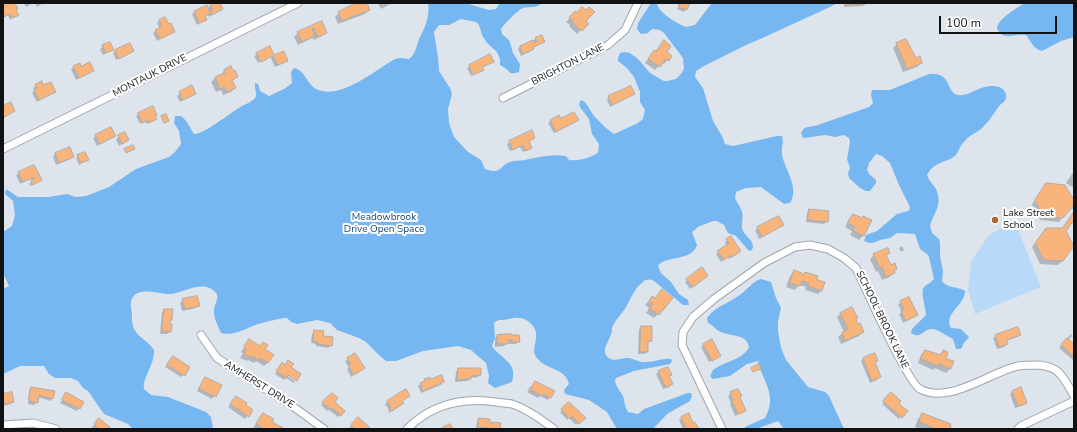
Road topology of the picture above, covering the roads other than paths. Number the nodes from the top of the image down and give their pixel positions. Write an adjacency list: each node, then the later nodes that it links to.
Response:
1 (298, 3): 4 (street, MONTAUK DRIVE)
2 (638, 3): 3 (street, BRIGHTON LANE)
3 (503, 98)
4 (3, 149)
5 (201, 335): 10 (street, AMHERST DRIVE)
6 (1074, 396): 13 (street, SCHOOL BROOK LANE)
7 (1074, 401): 14 (street)
8 (3, 426): 9 (street)
9 (56, 429)
10 (324, 429)
11 (406, 429): 12 (street)
12 (554, 429)
13 (722, 429)
14 (1018, 429)

